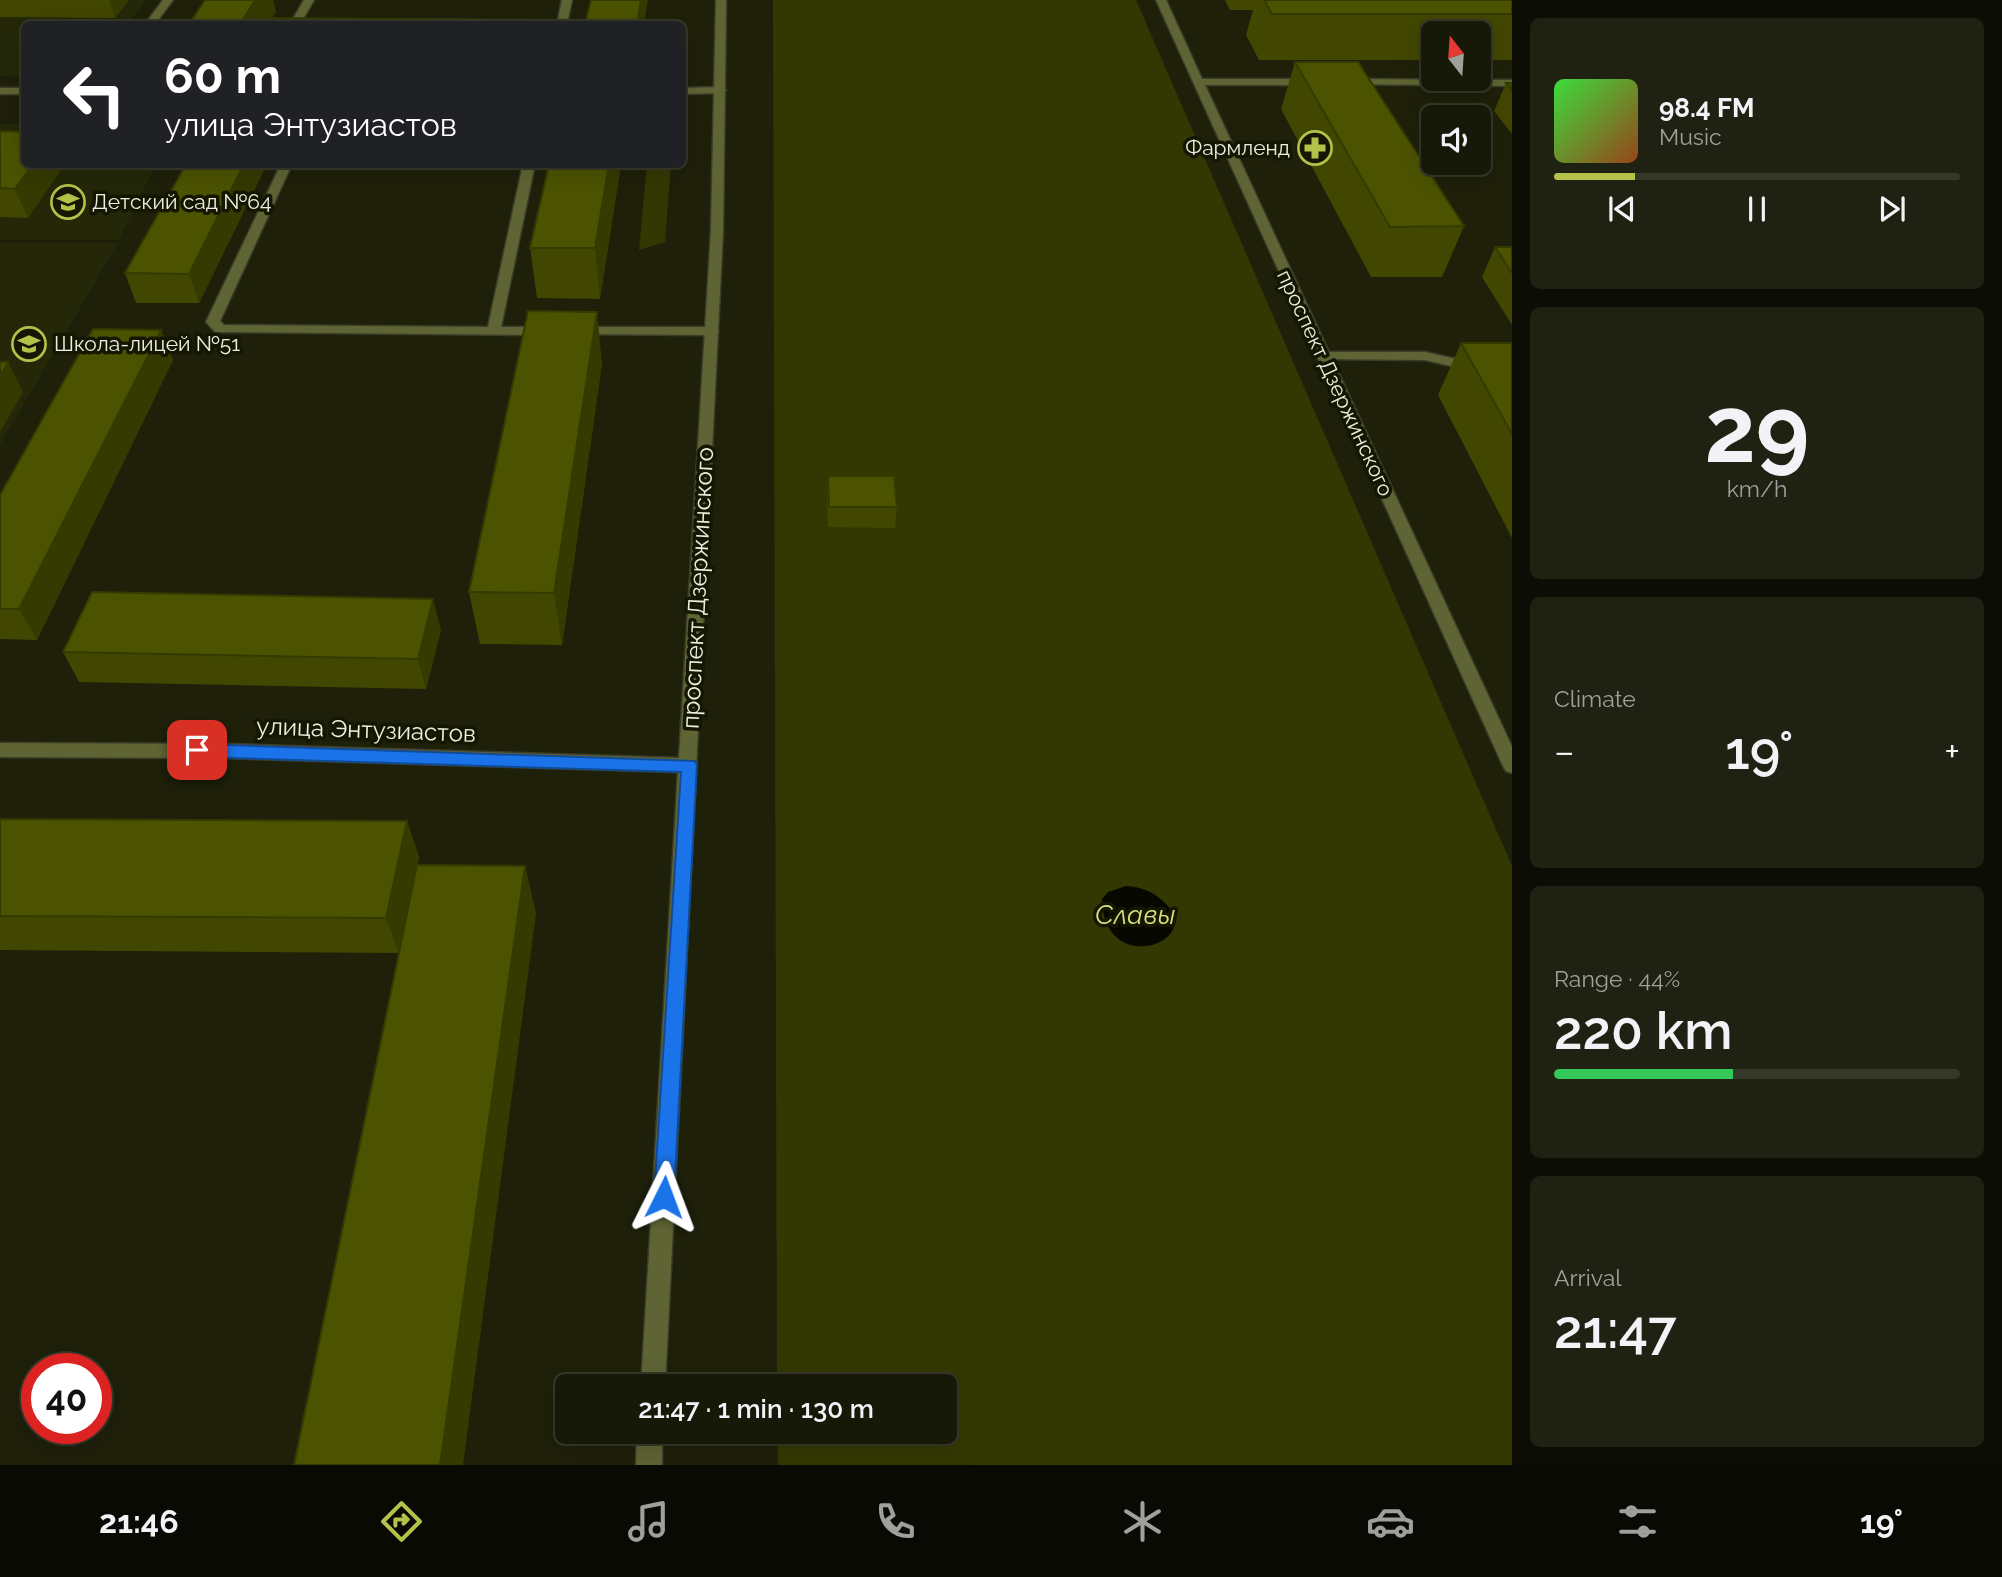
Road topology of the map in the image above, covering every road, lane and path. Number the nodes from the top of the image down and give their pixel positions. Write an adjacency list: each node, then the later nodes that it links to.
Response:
1 (168, 0): 6 (street)
2 (309, 0): 7 (street)
3 (567, 0): 8 (street)
4 (721, 0): 13 (street, проспект Дзержинского)
5 (1161, 0): 9 (street, проспект Дзержинского)
6 (152, 21)
7 (297, 21)
8 (563, 21)
9 (1198, 82): 10 (street); 21 (street, проспект Дзержинского)
10 (1321, 82)
11 (1334, 82): 12 (street)
12 (1512, 83)
13 (721, 90): 16 (street); 20 (street, проспект Дзержинского)
14 (0, 91): 15 (street)
15 (21, 91)
16 (686, 91)
17 (285, 168): 19 (street)
18 (528, 168): 19 (street)
19 (494, 330): 20 (street)
20 (712, 331): 24 (street, проспект Дзержинского)
21 (1323, 356): 22 (street); 25 (street, проспект Дзержинского)
22 (1512, 380)
23 (0, 750): 24 (street, улица Энтузиастов)
24 (689, 765): 26 (street, проспект Дзержинского)
25 (1512, 766)
26 (654, 1374)
27 (650, 1444): 28 (street)
28 (649, 1465)

